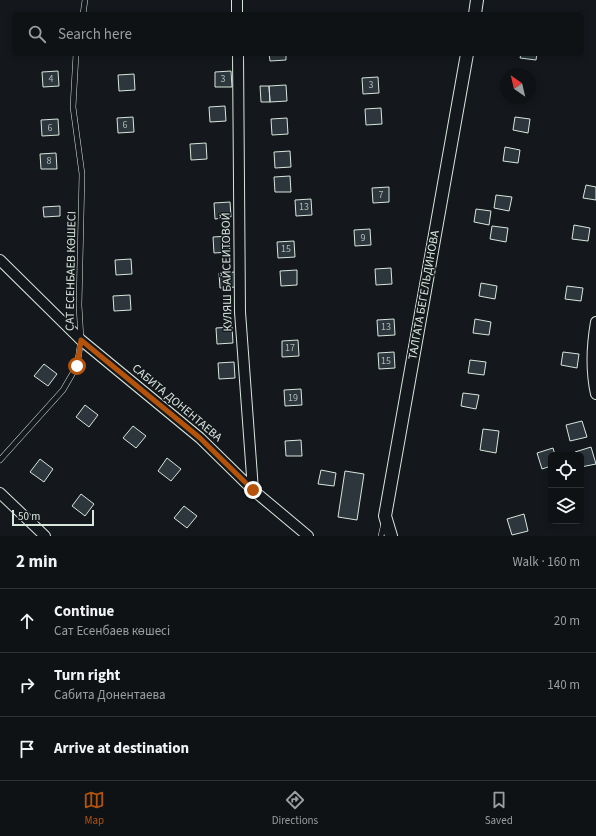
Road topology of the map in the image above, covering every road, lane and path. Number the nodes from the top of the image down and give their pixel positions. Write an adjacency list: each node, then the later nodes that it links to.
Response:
1 (85, 0): 4 (lane)
2 (237, 0): 5 (street)
3 (477, 0): 6 (street)
4 (83, 12)
5 (237, 12)
6 (475, 12)
7 (76, 56): 12 (lane, САТ ЕСЕНБАЕВ КӨШЕСІ)
8 (238, 56): 15 (street, КУЛЯШ БАЙСЕИТОВОЙ)
9 (467, 56): 17 (street, ТАЛГАТА БЕГЕЛЬДИНОВА)
10 (0, 260): 12 (street, САБИТА ДОНЕНТАЕВА)
11 (596, 322): 13 (street)
12 (81, 340): 14 (lane, САТ ЕСЕНБАЕВ КӨШЕСІ); 15 (street, САБИТА ДОНЕНТАЕВА)
13 (596, 394)
14 (0, 460)
15 (253, 490): 19 (street, САБИТА ДОНЕНТАЕВА)
16 (0, 493): 18 (street)
17 (385, 516): 20 (lane); 21 (street, ТАЛГАТА БЕГЕЛЬДИНОВА)
18 (46, 536)
19 (308, 536)
20 (381, 536)
21 (391, 536)

